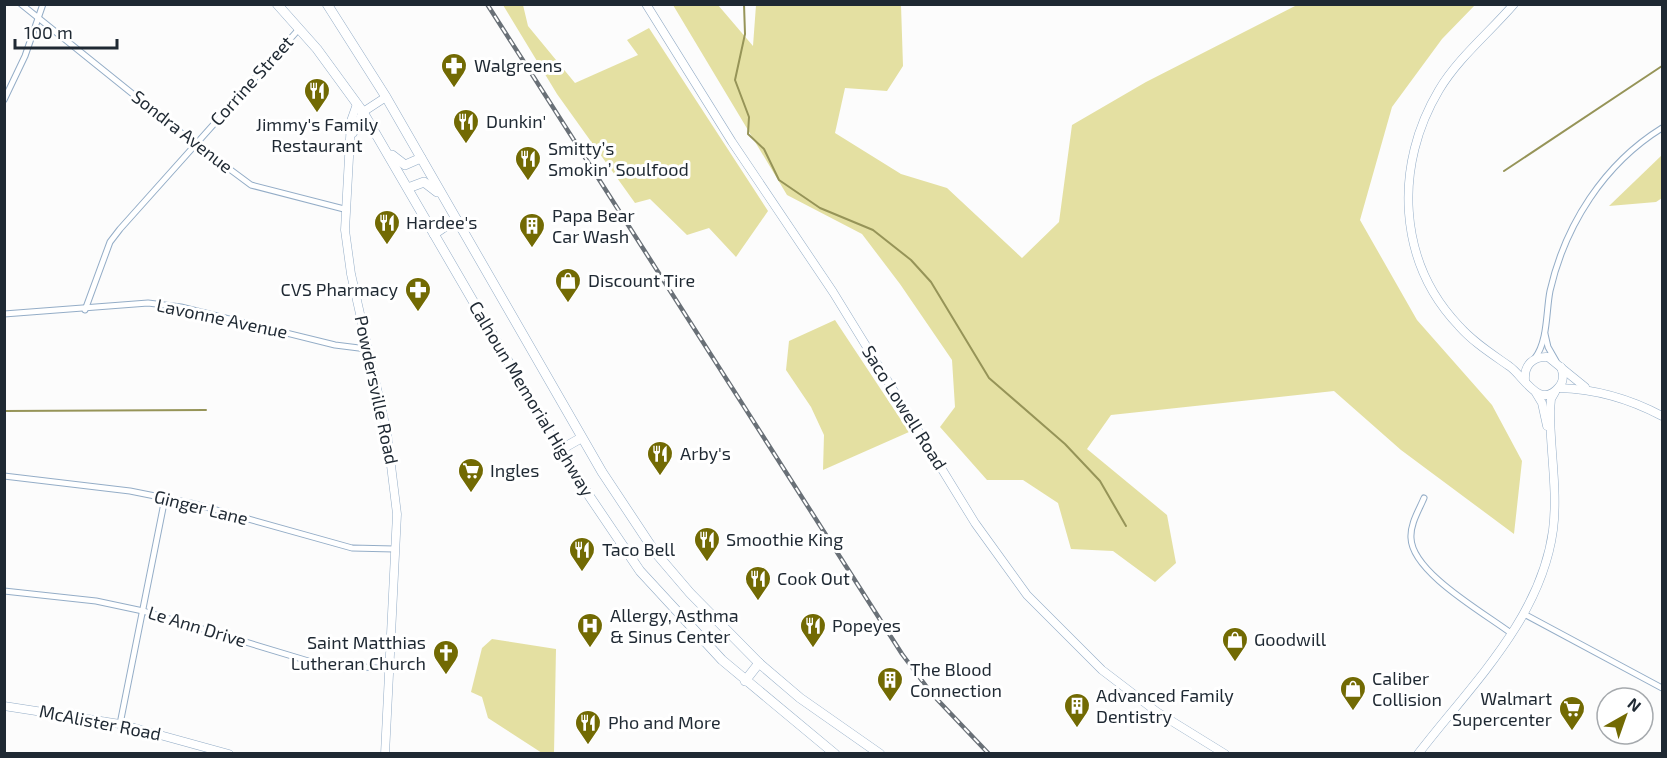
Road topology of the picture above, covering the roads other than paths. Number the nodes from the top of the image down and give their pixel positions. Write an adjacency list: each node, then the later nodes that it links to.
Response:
1 (21, 4): 7 (street, Sondra Avenue)
2 (43, 4): 7 (street)
3 (277, 4): 8 (highway, Calhoun Memorial Highway)
4 (329, 4): 9 (highway, Calhoun Memorial Highway)
5 (646, 4): 54 (street, Saco Lowell Road)
6 (1514, 4): 25 (street)
7 (38, 20): 10 (street); 13 (street, Sondra Avenue)
8 (299, 29): 11 (highway, Calhoun Memorial Highway); 13 (street, Corrine Street)
9 (386, 97): 11 (street); 15 (highway, Calhoun Memorial Highway)
10 (4, 100)
11 (360, 108): 14 (highway, Calhoun Memorial Highway); 18 (street, Powdersville Road)
12 (1662, 128): 23 (street)
13 (196, 144): 18 (street, Sondra Avenue); 21 (street, Corrine Street)
14 (388, 151): 15 (highway); 16 (highway, Calhoun Memorial Highway)
15 (421, 158): 17 (highway, Calhoun Memorial Highway)
16 (408, 188): 17 (highway); 20 (highway, Calhoun Memorial Highway)
17 (445, 200): 19 (highway, Calhoun Memorial Highway)
18 (344, 209): 24 (street, Powdersville Road)
19 (456, 219): 20 (highway); 33 (highway, Calhoun Memorial Highway)
20 (434, 234): 35 (highway, Calhoun Memorial Highway)
21 (86, 310): 22 (street, Lavonne Avenue); 24 (street, Lavonne Avenue)
22 (4, 314)
23 (1544, 332): 26 (street); 27 (street)
24 (367, 349): 39 (street, Powdersville Road)
25 (1494, 356): 26 (street); 28 (street)
26 (1530, 363): 27 (street); 28 (street)
27 (1558, 364): 29 (street); 30 (street)
28 (1527, 384): 31 (street)
29 (1558, 389): 30 (street); 31 (street); 34 (street)
30 (1593, 391): 32 (street)
31 (1536, 393): 34 (street)
32 (1662, 416)
33 (581, 438): 35 (highway); 44 (highway, Calhoun Memorial Highway)
34 (1550, 439): 42 (street)
35 (560, 450): 46 (highway, Calhoun Memorial Highway)
36 (4, 476): 37 (street, Ginger Lane)
37 (165, 498): 39 (street, Ginger Lane); 41 (street)
38 (1424, 498): 43 (street)
39 (394, 549): 45 (street, Powdersville Road)
40 (4, 591): 41 (street, Le Ann Drive)
41 (143, 611): 45 (street, Le Ann Drive); 49 (street)
42 (1524, 614): 43 (street); 47 (street)
43 (1512, 634): 55 (street)
44 (759, 663): 46 (highway); 53 (highway, Calhoun Memorial Highway)
45 (388, 669): 51 (street, Powdersville Road)
46 (745, 681): 52 (highway, Calhoun Memorial Highway)
47 (1662, 688)
48 (4, 706): 49 (street, McAlister Road)
49 (120, 724): 50 (street, McAlister Road)
50 (229, 753)
51 (385, 753)
52 (836, 753)
53 (879, 753)
54 (1225, 753)
55 (1418, 753)

